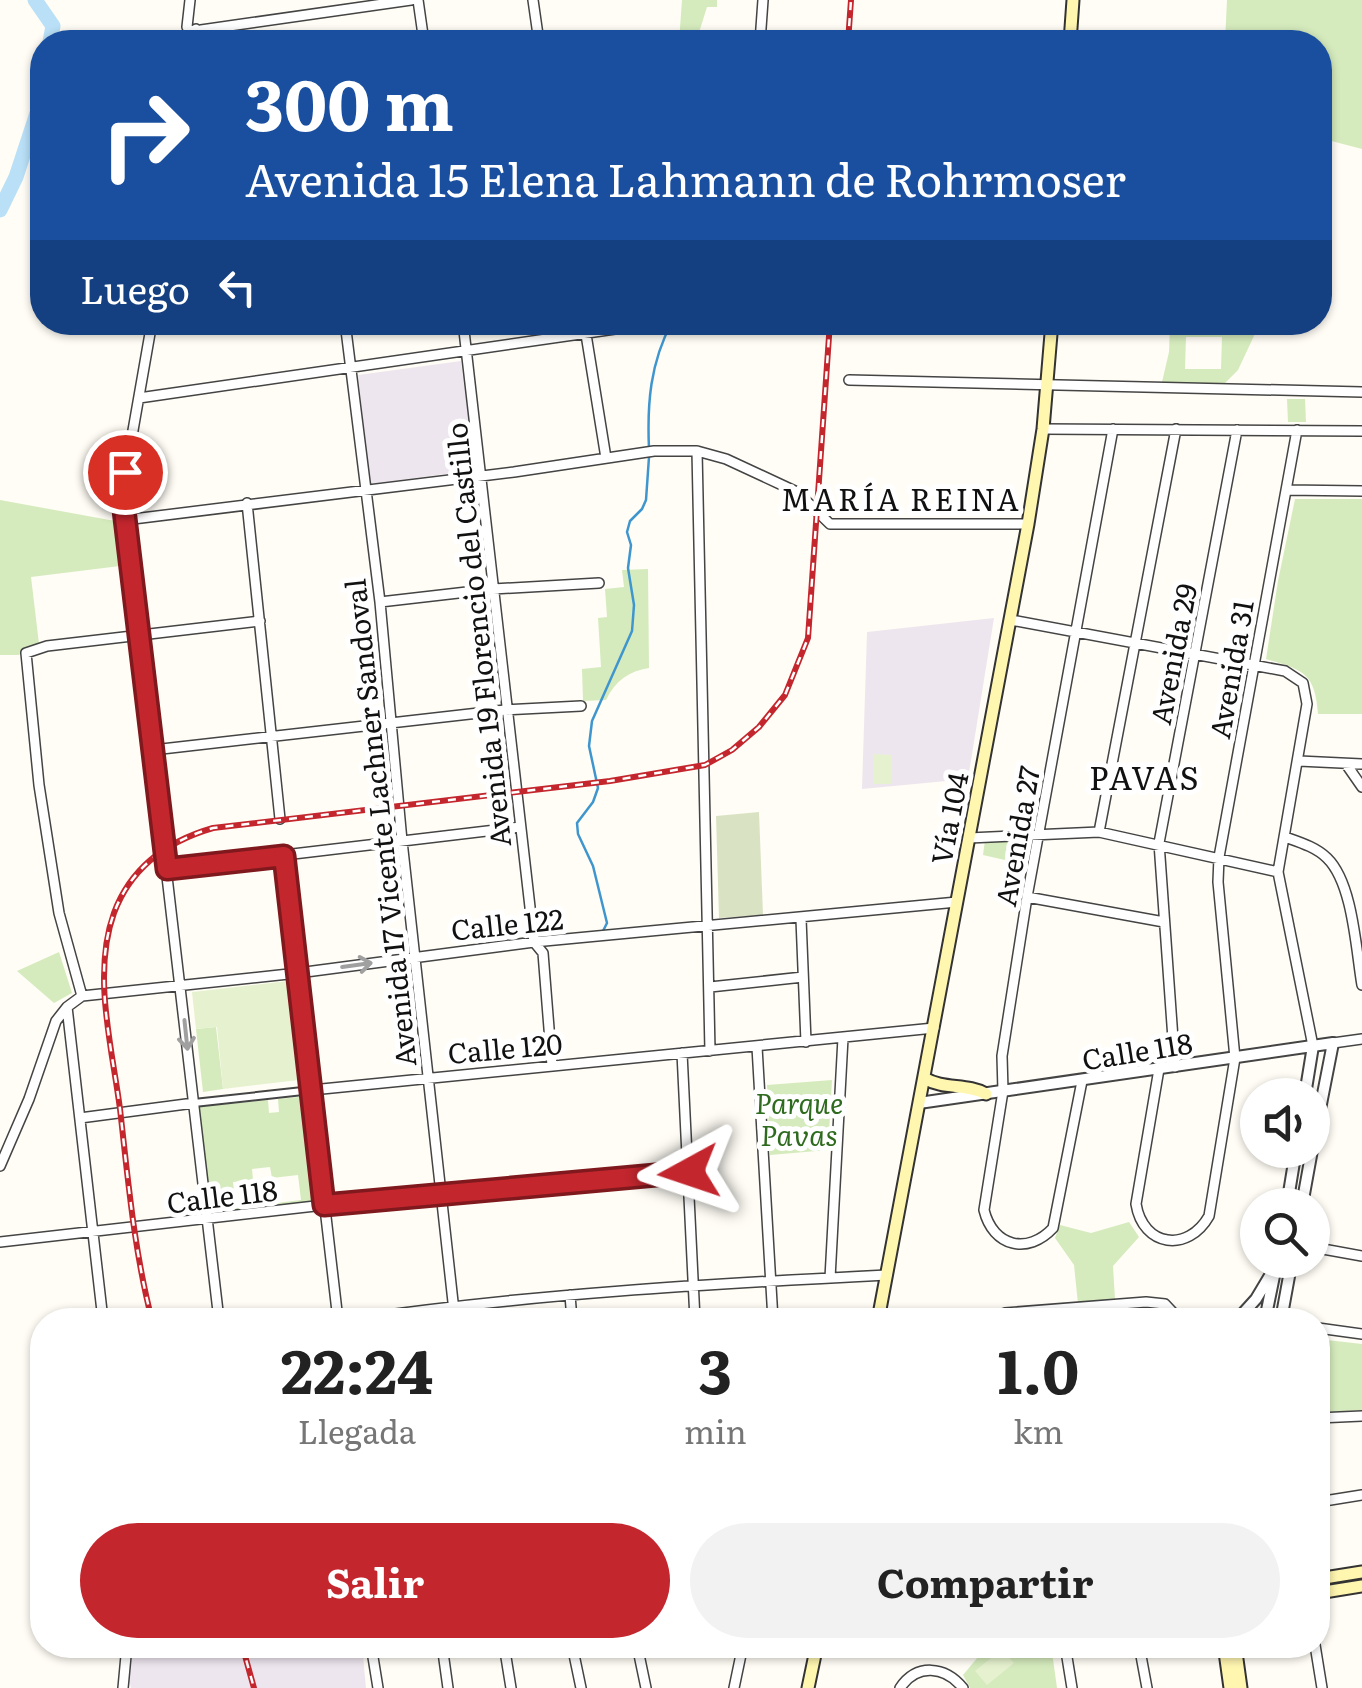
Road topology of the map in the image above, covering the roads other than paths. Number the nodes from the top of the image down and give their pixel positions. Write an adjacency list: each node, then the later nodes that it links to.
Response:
1 (190, 0): 7 (street)
2 (414, 0): 6 (street); 9 (street)
3 (533, 0): 10 (street)
4 (764, 0): 11 (street)
5 (1073, 0): 12 (main road)
6 (355, 4): 8 (street)
7 (189, 30)
8 (220, 30)
9 (421, 30)
10 (537, 30)
11 (761, 30)
12 (1071, 30)
13 (150, 335): 24 (street)
14 (347, 335): 20 (street, Avenida 17 Vicente Lachner Sandoval)
15 (466, 335): 19 (street, Avenida 19 Florencio del Castillo)
16 (551, 335): 19 (street)
17 (586, 335): 32 (street)
18 (1051, 335): 22 (main road, Vía 104)
19 (468, 352): 20 (street); 33 (street, Avenida 19 Florencio del Castillo)
20 (351, 368): 24 (street); 35 (street, Avenida 17 Vicente Lachner Sandoval)
21 (849, 380): 22 (street)
22 (1047, 387): 23 (street); 27 (main road, Vía 104)
23 (1362, 392)
24 (139, 398): 38 (street)
25 (1114, 429): 26 (street); 27 (street); 45 (street, Avenida 27)
26 (1176, 429): 28 (street); 47 (street)
27 (1043, 430): 39 (main road, Vía 104)
28 (1237, 430): 29 (street); 48 (street, Avenida 29)
29 (1297, 430): 30 (street); 34 (street, Avenida 31)
30 (1362, 431)
31 (698, 451): 32 (street); 39 (street); 75 (street)
32 (606, 458): 33 (street)
33 (481, 475): 35 (street); 41 (street, Avenida 19 Florencio del Castillo)
34 (1286, 490): 36 (street); 49 (street, Avenida 31)
35 (366, 491): 37 (street); 42 (street, Avenida 17 Vicente Lachner Sandoval)
36 (1362, 491)
37 (247, 503): 38 (street); 44 (street)
38 (125, 520): 46 (street)
39 (1028, 524): 43 (main road, Vía 104)
40 (599, 583): 41 (street)
41 (492, 589): 42 (street); 51 (street, Avenida 19 Florencio del Castillo)
42 (380, 602): 52 (street, Avenida 17 Vicente Lachner Sandoval)
43 (1011, 620): 45 (street); 64 (main road, Vía 104)
44 (260, 621): 46 (street); 53 (street)
45 (1077, 632): 47 (street); 62 (street, Avenida 27)
46 (139, 635): 54 (street); 83 (street)
47 (1135, 643): 48 (street); 61 (street)
48 (1194, 653): 49 (street); 66 (street, Avenida 29)
49 (1254, 664): 55 (street); 68 (street, Avenida 31)
50 (581, 706): 51 (street)
51 (506, 710): 52 (street); 60 (street, Avenida 19 Florencio del Castillo)
52 (393, 722): 53 (street); 65 (street, Avenida 17 Vicente Lachner Sandoval)
53 (272, 737): 54 (street); 59 (street)
54 (153, 750): 69 (street)
55 (1299, 761): 56 (street); 63 (street)
56 (1346, 764): 57 (street); 58 (street)
57 (1362, 764)
58 (1362, 787)
59 (280, 818)
60 (520, 827): 65 (street); 76 (street, Avenida 19 Florencio del Castillo)
61 (1099, 832): 62 (street); 66 (street)
62 (1039, 834): 64 (street); 71 (street, Avenida 27)
63 (1285, 837): 70 (street); 80 (street)
64 (969, 838): 72 (main road, Vía 104)
65 (402, 841): 67 (street); 77 (street, Avenida 17 Vicente Lachner Sandoval)
66 (1159, 843): 68 (street); 74 (street, Avenida 29)
67 (284, 856): 69 (street); 78 (street)
68 (1218, 857): 70 (street); 94 (street, Avenida 31)
69 (167, 869): 81 (street)
70 (1278, 872): 90 (street)
71 (1027, 897): 74 (street); 104 (street, Avenida 27)
72 (957, 902): 73 (street, Calle 122); 85 (main road, Vía 104)
73 (800, 918): 75 (street, Calle 122); 79 (street)
74 (1164, 922): 96 (street, Avenida 29)
75 (709, 926): 76 (street, Calle 122); 82 (street)
76 (534, 942): 77 (street, Calle 122); 95 (street, Avenida 19 Florencio del Castillo)
77 (416, 956): 78 (street, Calle 122, one-way to 77); 98 (street, Avenida 17 Vicente Lachner Sandoval)
78 (298, 973): 81 (street, Calle 122); 103 (street)
79 (803, 976): 82 (street); 88 (street)
80 (1362, 985)
81 (181, 986): 83 (street, Calle 122); 106 (street, one-way to 106)
82 (710, 987): 92 (street)
83 (82, 996): 84 (street)
84 (67, 1007): 108 (street); 109 (street)
85 (934, 1028): 86 (street, Calle 120); 99 (main road, Vía 104)
86 (843, 1038): 88 (street, Calle 120); 119 (street)
87 (1362, 1039): 89 (street, Calle 118)
88 (806, 1042): 91 (street, Calle 120)
89 (1333, 1043): 90 (street, Calle 118); 101 (street)
90 (1313, 1046): 94 (street, Calle 118); 100 (street)
91 (757, 1048): 92 (street, Calle 120); 123 (street)
92 (710, 1050): 93 (street, Calle 120)
93 (682, 1053): 95 (street, Calle 120); 110 (street)
94 (1234, 1058): 96 (street, Calle 118); 97 (street, Avenida 31)
95 (552, 1066): 98 (street, Calle 120)
96 (1175, 1067): 97 (street, Calle 118)
97 (1159, 1069): 102 (street, Calle 118)
98 (428, 1076): 103 (street, Calle 120); 111 (street, Avenida 17 Vicente Lachner Sandoval)
99 (924, 1078): 105 (main road); 107 (main road, Vía 104)
100 (1308, 1078)
101 (1326, 1078)
102 (1082, 1081): 104 (street, Calle 118); 104 (street, Avenida 27)
103 (312, 1090): 106 (street, Calle 120); 112 (street)
104 (1003, 1091): 105 (street, Calle 118)
105 (986, 1094): 107 (street, Calle 118)
106 (194, 1102): 108 (street, Calle 120); 113 (street)
107 (919, 1103): 118 (main road, Vía 104)
108 (80, 1118): 114 (street)
109 (0, 1166)
110 (689, 1172): 111 (street, Calle 118); 124 (street)
111 (442, 1194): 112 (street, Calle 118); 126 (street, Avenida 17 Vicente Lachner Sandoval)
112 (324, 1205): 113 (street, Calle 118); 129 (street)
113 (206, 1220): 114 (street, Calle 118); 128 (street)
114 (94, 1234): 115 (street, Calle 118); 127 (street)
115 (0, 1242)
116 (1330, 1250): 117 (street)
117 (1362, 1256)
118 (887, 1275): 119 (street); 135 (main road, Vía 104)
119 (830, 1278): 123 (street)
120 (1268, 1278): 138 (street)
121 (1273, 1278): 139 (street)
122 (1289, 1278): 140 (street)
123 (770, 1281): 124 (street); 134 (street)
124 (693, 1284): 125 (street); 133 (street)
125 (570, 1295): 126 (street); 132 (street)
126 (452, 1305): 130 (street); 131 (street, Avenida 17 Vicente Lachner Sandoval)
127 (102, 1308)
128 (217, 1308)
129 (337, 1308)
130 (432, 1308)
131 (453, 1308)
132 (571, 1308)
133 (694, 1308)
134 (772, 1308)
135 (880, 1308)
136 (1061, 1308): 137 (street)
137 (1169, 1308)
138 (1247, 1308)
139 (1265, 1308)
140 (1284, 1308)
141 (1330, 1330): 142 (street)
142 (1362, 1334)
143 (1362, 1416): 144 (street)
144 (1330, 1417)
145 (1362, 1496): 146 (street)
146 (1330, 1500)
147 (1362, 1572): 148 (main road)
148 (1330, 1577)
149 (1362, 1586): 150 (main road)
150 (1330, 1591)
151 (125, 1658): 164 (street)
152 (374, 1658): 165 (street)
153 (444, 1658): 166 (street)
154 (506, 1658): 167 (street)
155 (574, 1658): 168 (street)
156 (639, 1658): 169 (street)
157 (740, 1658): 170 (street)
158 (814, 1658): 171 (main road)
159 (1067, 1658): 174 (street)
160 (1141, 1658): 175 (street)
161 (1226, 1658): 176 (main road)
162 (1236, 1658): 177 (main road)
163 (1317, 1658): 178 (street)
164 (123, 1688)
165 (378, 1688)
166 (448, 1688)
167 (511, 1688)
168 (580, 1688)
169 (646, 1688)
170 (734, 1688)
171 (808, 1688)
172 (900, 1688): 173 (street)
173 (963, 1688)
174 (1072, 1688)
175 (1147, 1688)
176 (1230, 1688)
177 (1241, 1688)
178 (1322, 1688)

